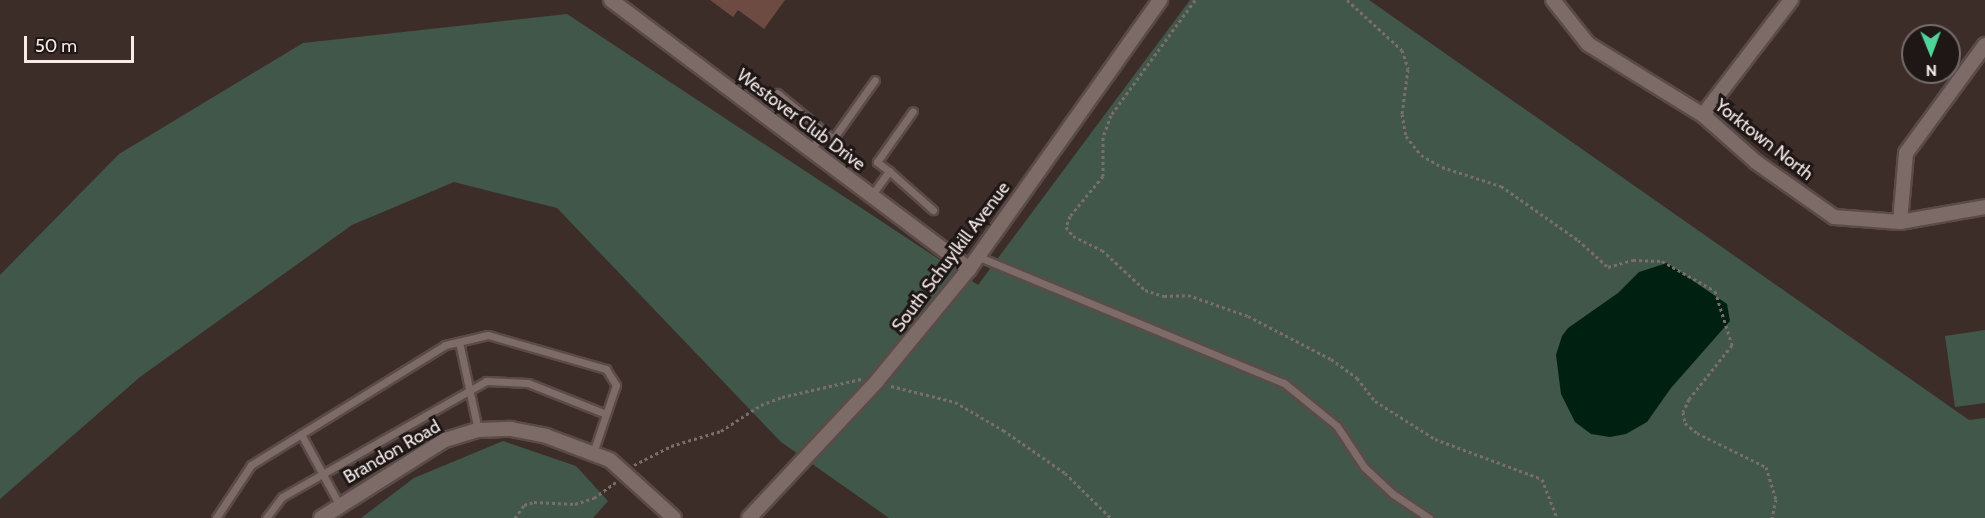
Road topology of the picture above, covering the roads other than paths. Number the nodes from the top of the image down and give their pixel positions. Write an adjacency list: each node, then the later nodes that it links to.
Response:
1 (611, 0): 11 (street, Westover Club Drive)
2 (1553, 0): 9 (street, Yorktown North)
3 (1791, 0): 9 (street)
4 (1154, 2): 17 (street, South Schuylkill Avenue)
5 (1985, 45): 16 (street)
6 (875, 80): 10 (lane)
7 (777, 93): 10 (lane)
8 (913, 111): 12 (lane)
9 (1704, 114): 16 (street, Yorktown North)
10 (824, 131): 11 (lane)
11 (811, 150): 13 (street, Westover Club Drive)
12 (889, 171): 13 (lane); 15 (lane)
13 (871, 196): 18 (street, Westover Club Drive)
14 (1985, 207): 16 (street, Yorktown North)
15 (933, 210)
16 (1900, 222)
17 (977, 256): 18 (street, South Schuylkill Avenue); 32 (lane)
18 (969, 269): 31 (street, South Schuylkill Avenue)
19 (459, 342): 20 (lane); 21 (lane); 23 (lane)
20 (469, 388): 21 (lane); 22 (lane); 25 (lane)
21 (606, 414): 24 (lane)
22 (478, 429): 24 (street, Brandon Road); 26 (street, Brandon Road)
23 (301, 434): 25 (lane); 27 (lane)
24 (593, 453): 30 (street, Brandon Road)
25 (321, 472): 26 (lane); 28 (lane)
26 (339, 504): 29 (street, Brandon Road)
27 (216, 518)
28 (266, 518)
29 (321, 518)
30 (674, 518)
31 (749, 518)
32 (1429, 518)

